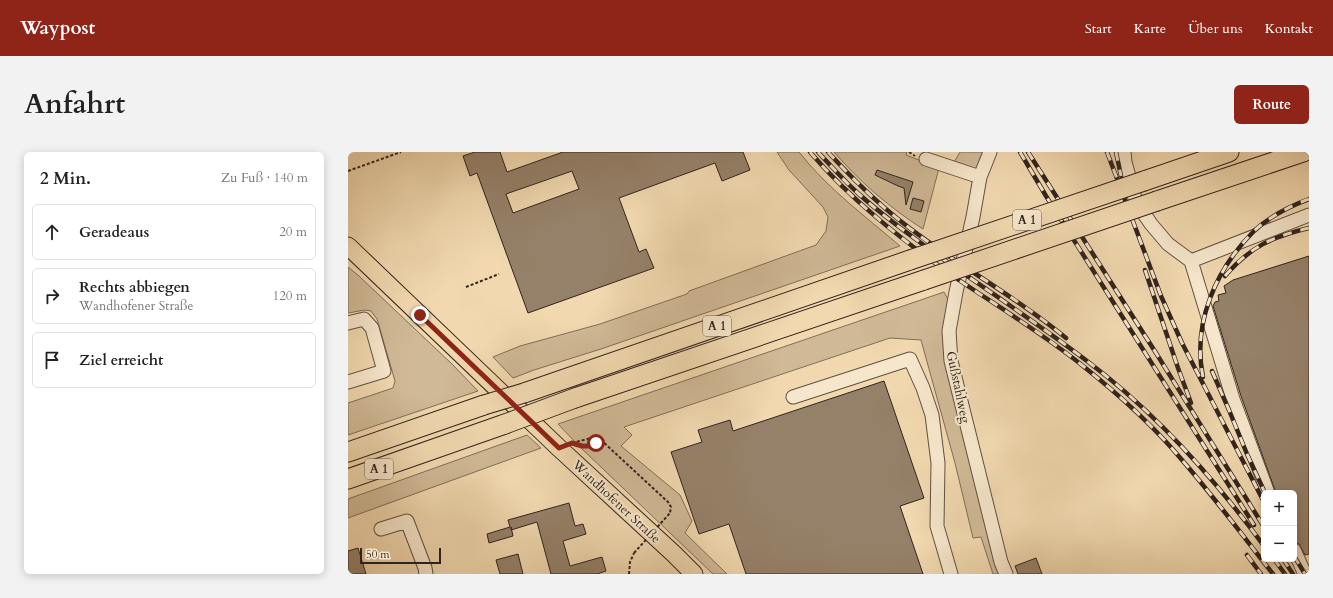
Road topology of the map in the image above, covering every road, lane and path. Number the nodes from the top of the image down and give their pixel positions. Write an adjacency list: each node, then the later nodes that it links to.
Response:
1 (401, 152): 7 (path)
2 (990, 152): 8 (street, Gußstahlweg)
3 (1124, 152): 11 (street)
4 (1229, 152): 19 (highway, A 1, bridge)
5 (1303, 152): 20 (highway, A 1, bridge)
6 (926, 159): 8 (street)
7 (348, 171)
8 (980, 177): 28 (street, Gußstahlweg)
9 (1309, 216): 11 (street)
10 (348, 246): 18 (main road, Wandhofener Straße)
11 (1191, 261): 21 (street)
12 (500, 274): 13 (path)
13 (466, 287)
14 (348, 323): 15 (street)
15 (348, 382)
16 (794, 398): 27 (street)
17 (601, 440): 18 (path); 18 (path); 25 (path, bridge)
18 (566, 445): 26 (main road, Wandhofener Straße)
19 (348, 452)
20 (348, 479)
21 (1267, 490)
22 (381, 529): 24 (street)
23 (1297, 557): 29 (street)
24 (426, 574)
25 (629, 574)
26 (694, 574)
27 (951, 574)
28 (1006, 574)
29 (1306, 574)

